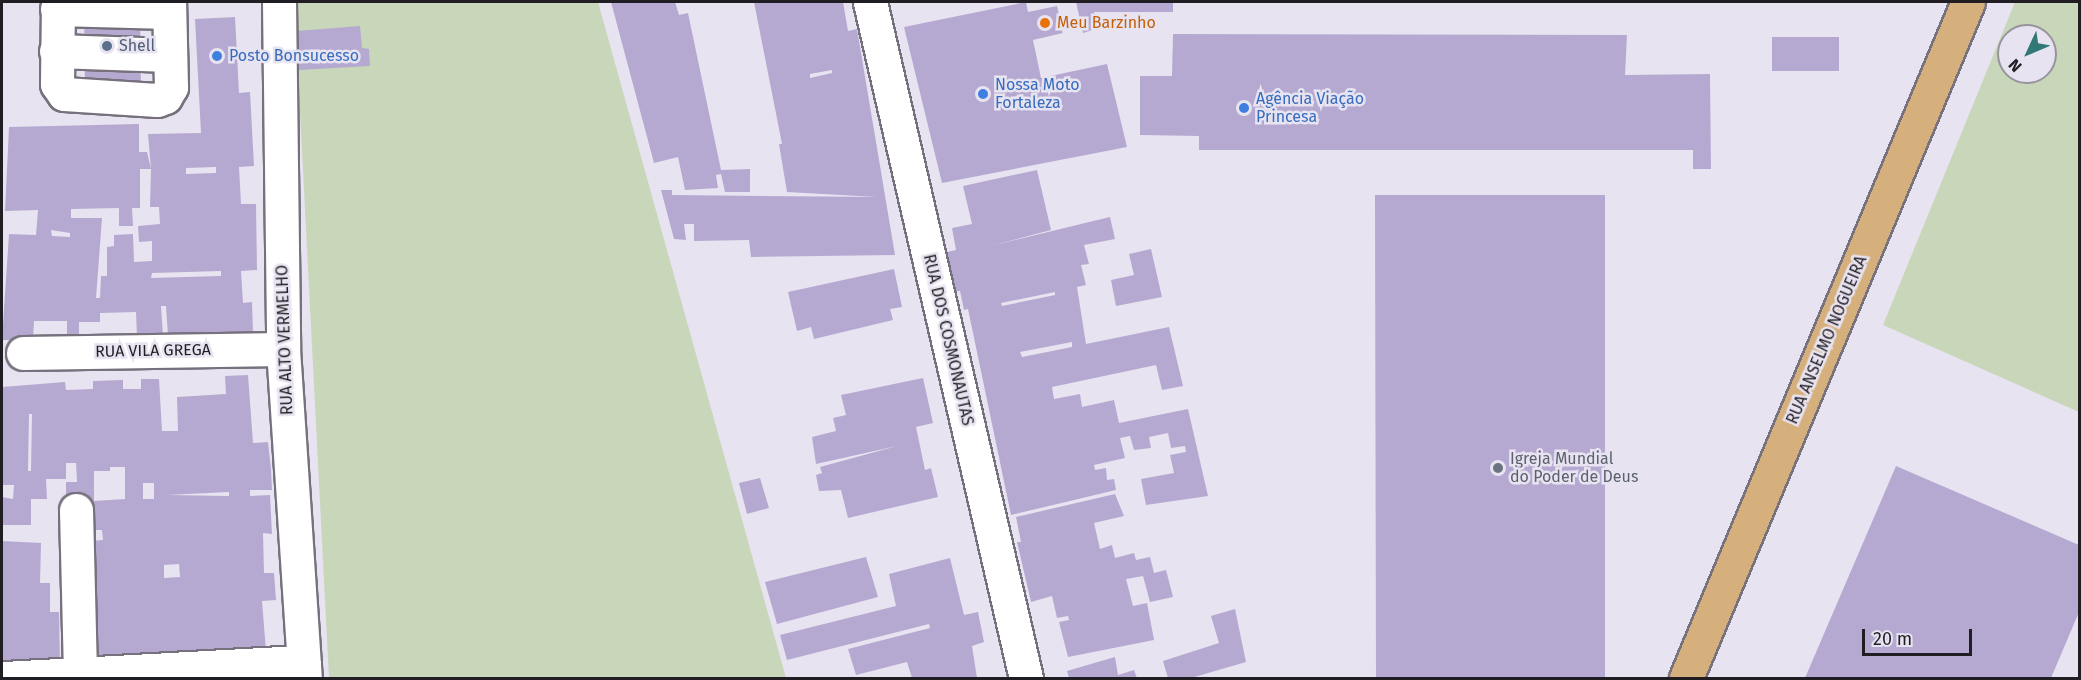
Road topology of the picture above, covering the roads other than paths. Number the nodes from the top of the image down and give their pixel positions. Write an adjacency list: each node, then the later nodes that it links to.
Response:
1 (279, 2): 8 (street, RUA ALTO VERMELHO)
2 (870, 2): 14 (street, RUA DOS COSMONAUTAS)
3 (1968, 2): 15 (main road, RUA ANSELMO NOGUEIRA)
4 (57, 5): 5 (street); 6 (street)
5 (169, 7): 7 (street)
6 (56, 51): 7 (street); 7 (street)
7 (168, 55)
8 (283, 349): 9 (street, RUA VILA GREGA); 11 (street, RUA ALTO VERMELHO)
9 (23, 353)
10 (76, 510): 12 (street)
11 (305, 670): 12 (street)
12 (80, 676): 13 (street)
13 (4, 678)
14 (1026, 678)
15 (1686, 678)

